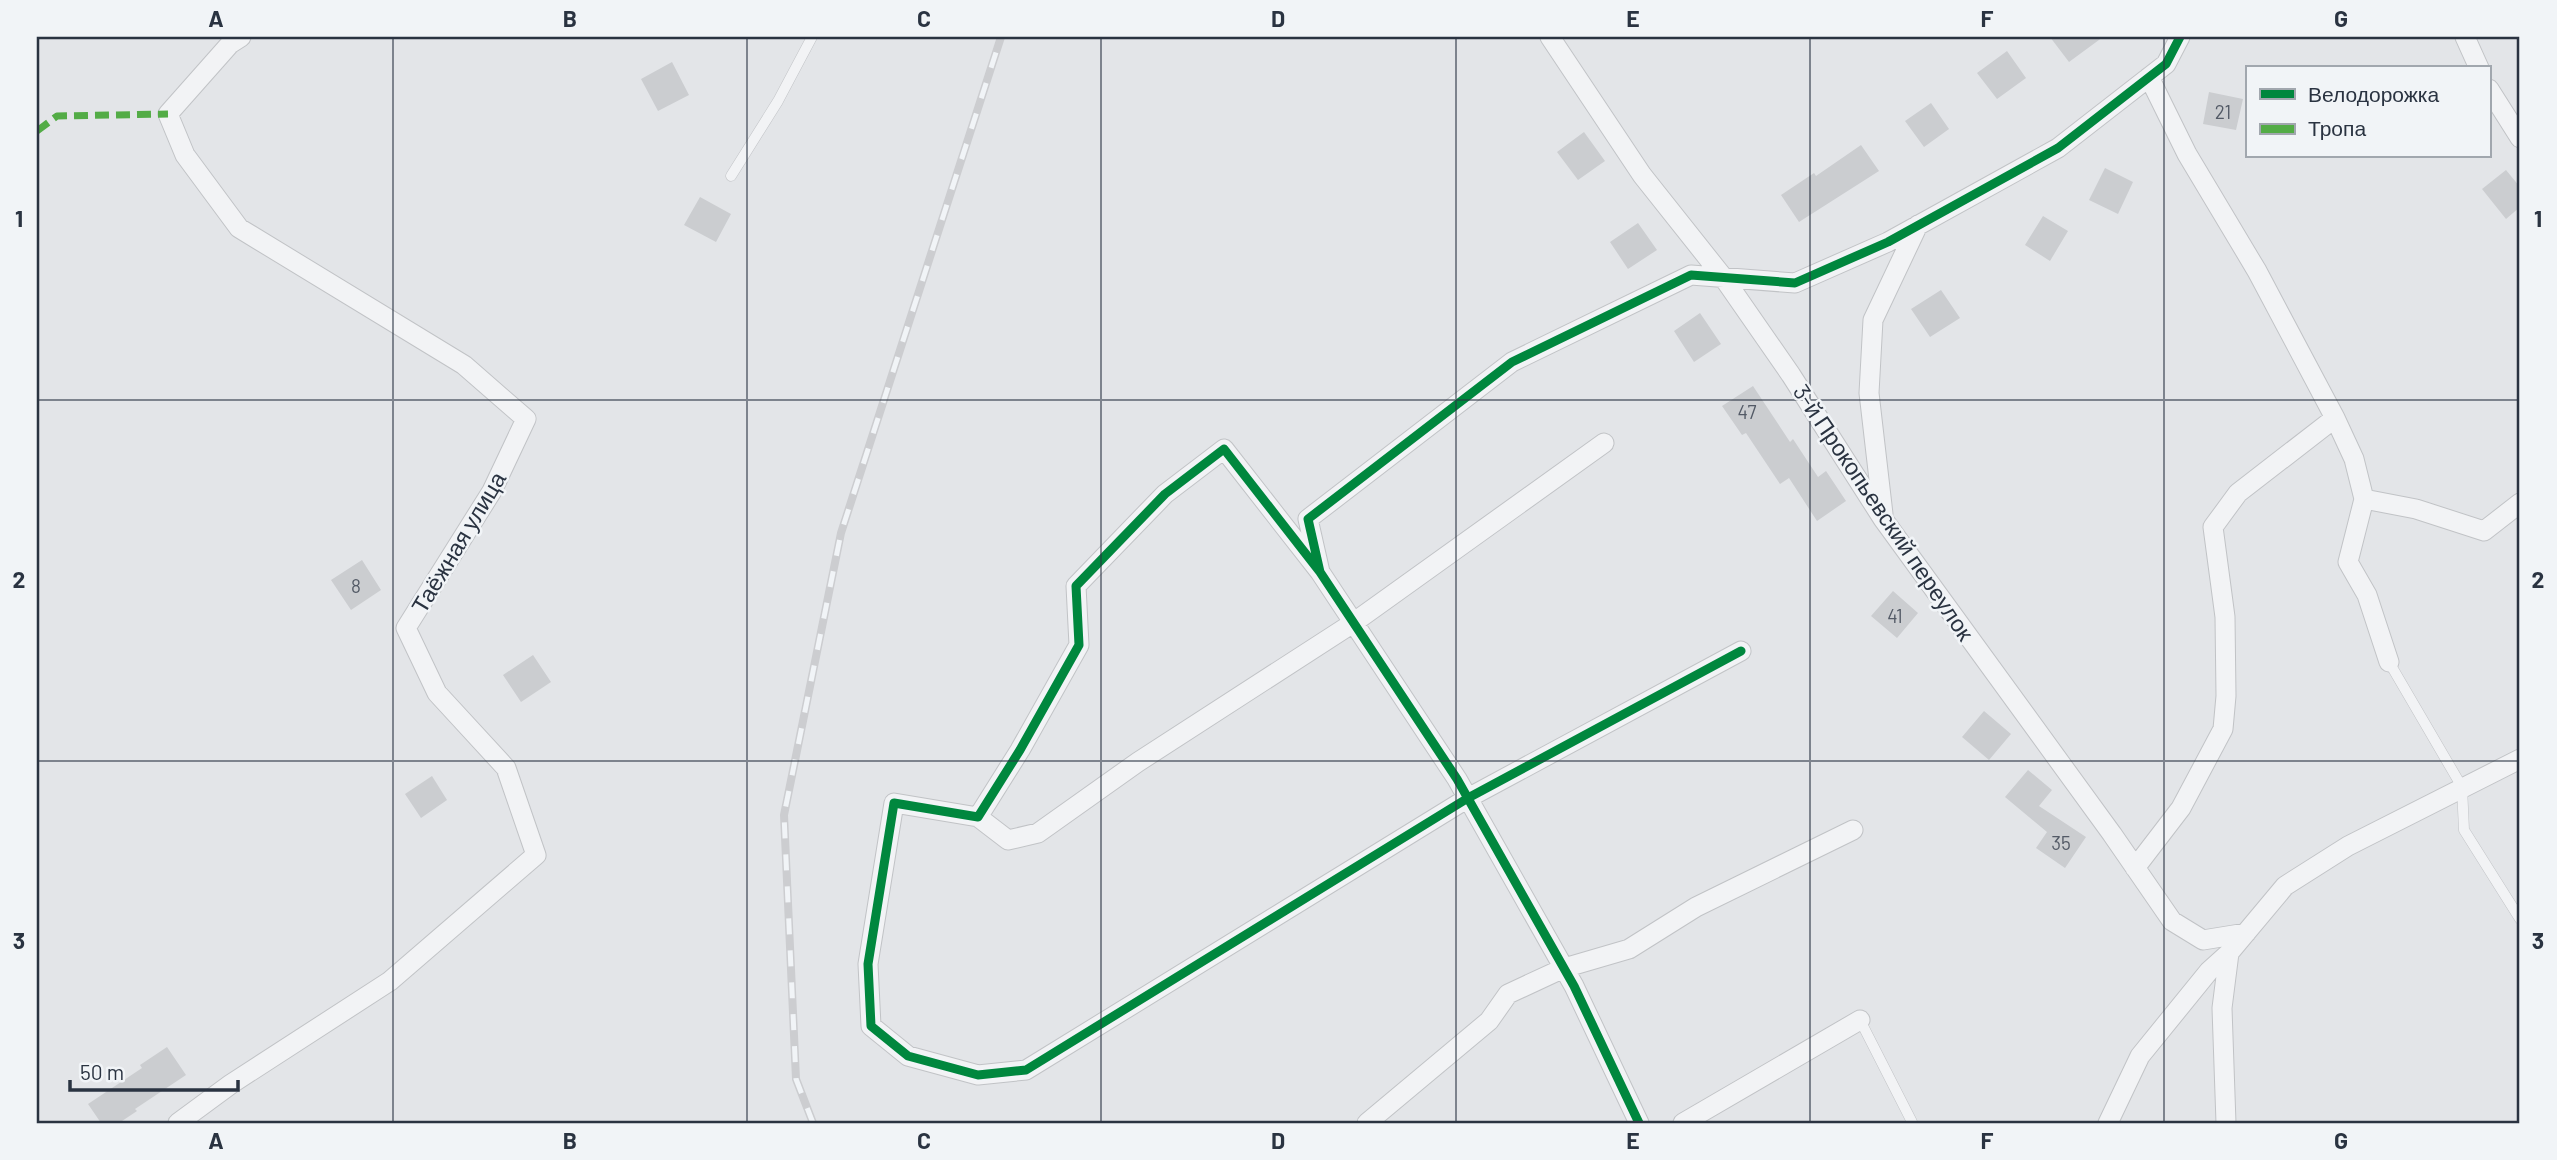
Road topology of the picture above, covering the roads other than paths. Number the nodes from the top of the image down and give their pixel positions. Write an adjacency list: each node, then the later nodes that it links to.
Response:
1 (241, 37): 34 (street, Таёжная улица)
2 (812, 37): 10 (lane)
3 (1550, 37): 12 (street, 3-й Прокопьевский переулок)
4 (2180, 37): 7 (street)
5 (2465, 37): 6 (street)
6 (2478, 66)
7 (2149, 77): 11 (street); 13 (street)
8 (2490, 91): 9 (street)
9 (2520, 138)
10 (731, 176)
11 (1918, 225): 12 (street); 17 (street)
12 (1723, 277): 17 (street, 3-й Прокопьевский переулок); 18 (street)
13 (2335, 418): 15 (street); 27 (street)
14 (1604, 443): 19 (street)
15 (2364, 499): 16 (street); 21 (street)
16 (2520, 503)
17 (1883, 519): 27 (street, 3-й Прокопьевский переулок)
18 (1320, 572): 19 (street); 25 (street)
19 (1353, 623): 24 (street); 25 (street)
20 (1741, 652): 24 (street)
21 (2389, 662): 23 (lane)
22 (2520, 759): 23 (street)
23 (2462, 787): 28 (lane); 29 (street)
24 (1468, 798): 25 (street); 31 (street)
25 (978, 817)
26 (1853, 830): 31 (street)
27 (2135, 868): 29 (street, 3-й Прокопьевский переулок)
28 (2520, 919)
29 (2246, 933): 30 (street)
30 (2229, 953): 38 (street); 39 (street)
31 (1564, 968): 35 (street); 36 (street)
32 (1860, 1020): 33 (lane); 37 (street)
33 (1912, 1122)
34 (178, 1123)
35 (1367, 1123)
36 (1639, 1123)
37 (1683, 1123)
38 (2108, 1123)
39 (2226, 1123)

